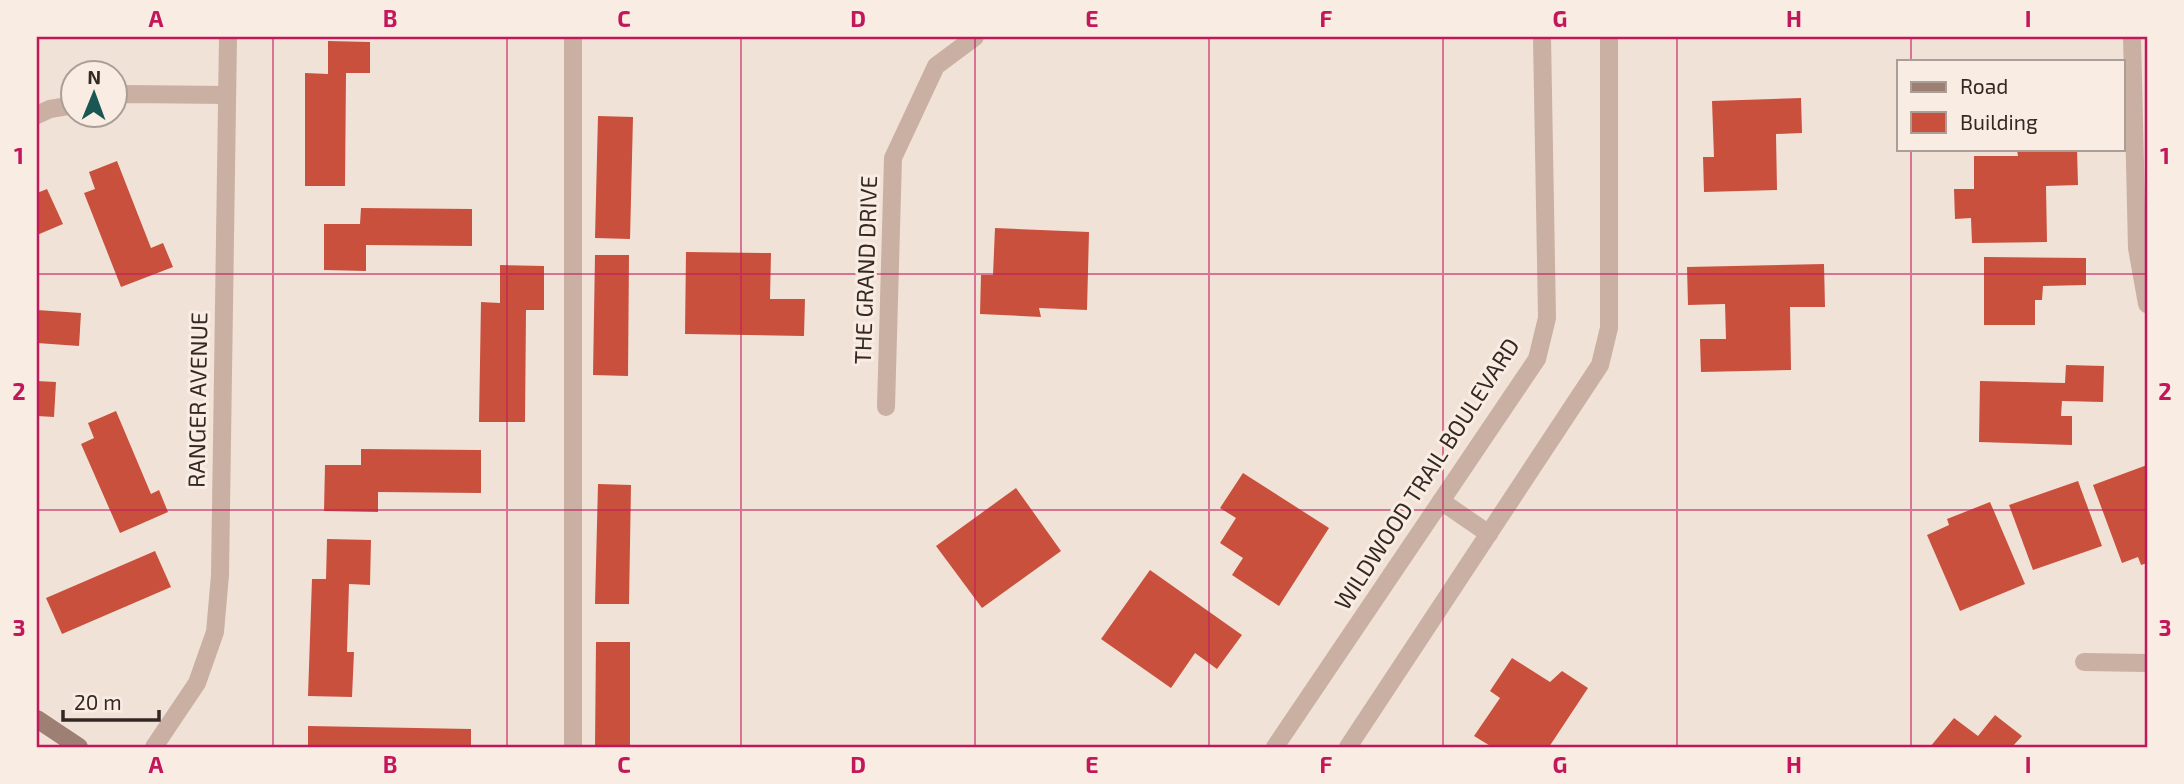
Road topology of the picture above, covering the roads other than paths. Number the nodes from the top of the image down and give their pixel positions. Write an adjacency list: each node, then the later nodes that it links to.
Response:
1 (228, 37): 8 (street, RANGER AVENUE)
2 (573, 37): 20 (street)
3 (975, 37): 12 (street, THE GRAND DRIVE)
4 (1542, 37): 13 (street, WILDWOOD TRAIL BOULEVARD)
5 (1609, 37): 14 (street)
6 (2132, 37): 11 (street)
7 (130, 94): 8 (street)
8 (227, 95): 19 (street, RANGER AVENUE)
9 (60, 107): 10 (street)
10 (37, 115)
11 (2147, 304)
12 (886, 407)
13 (1441, 501): 14 (street); 21 (street, WILDWOOD TRAIL BOULEVARD)
14 (1489, 534): 22 (street)
15 (2084, 662): 16 (street)
16 (2147, 663)
17 (37, 719): 18 (main road)
18 (79, 747)
19 (154, 747)
20 (573, 747)
21 (1275, 747)
22 (1348, 747)

